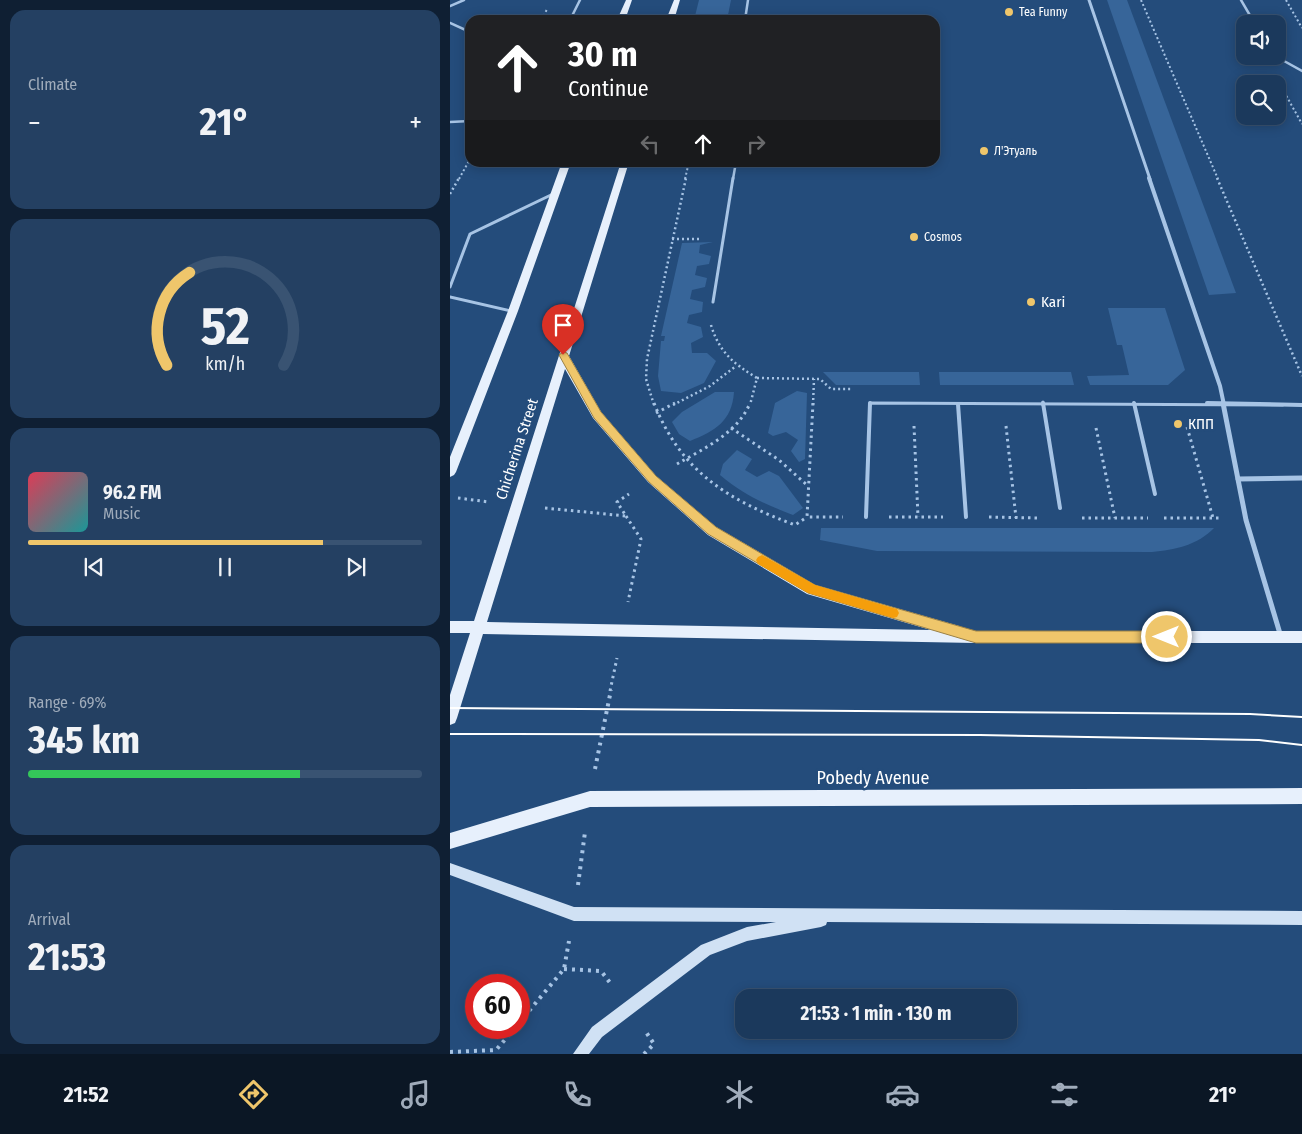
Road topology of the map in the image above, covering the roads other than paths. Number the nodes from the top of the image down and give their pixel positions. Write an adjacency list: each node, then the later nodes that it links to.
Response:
1 (450, 0): 9 (lane)
2 (464, 0): 9 (lane)
3 (580, 0): 11 (lane)
4 (629, 0): 12 (main road)
5 (748, 0): 14 (lane)
6 (1089, 0): 33 (street)
7 (1241, 0): 15 (lane)
8 (677, 1): 13 (main road)
9 (457, 4): 10 (lane)
10 (450, 6)
11 (572, 15)
12 (623, 15)
13 (672, 15)
14 (746, 15)
15 (1249, 15)
16 (450, 23): 17 (lane)
17 (465, 30)
18 (1286, 62): 19 (lane)
19 (1302, 71)
20 (450, 122): 21 (lane)
21 (465, 122)
22 (565, 167): 25 (main road)
23 (623, 167): 30 (main road, Chicherina Street)
24 (735, 167): 28 (lane)
25 (556, 193): 26 (lane); 29 (main road)
26 (450, 287)
27 (450, 297): 29 (lane)
28 (713, 302)
29 (512, 311): 36 (main road)
30 (563, 355): 43 (main road, Chicherina Street); 45 (main road)
31 (1043, 402): 32 (lane); 34 (lane); 40 (lane)
32 (1134, 403): 33 (lane); 39 (lane)
33 (1223, 403): 35 (lane); 38 (street)
34 (958, 404): 41 (lane); 42 (lane)
35 (1302, 405)
36 (450, 472)
37 (1302, 478): 38 (street)
38 (1238, 480): 46 (street)
39 (1155, 494)
40 (1060, 508)
41 (866, 517)
42 (966, 517)
43 (479, 627): 44 (main road); 45 (main road); 48 (main road, Chicherina Street)
44 (450, 628)
45 (976, 637): 46 (main road)
46 (1282, 637): 47 (main road)
47 (1302, 638)
48 (450, 718)
49 (1302, 796): 50 (main road, Pobedy Avenue)
50 (450, 841)
51 (450, 869): 52 (main road)
52 (844, 916): 53 (main road); 54 (main road)
53 (1302, 918)
54 (580, 1054)

